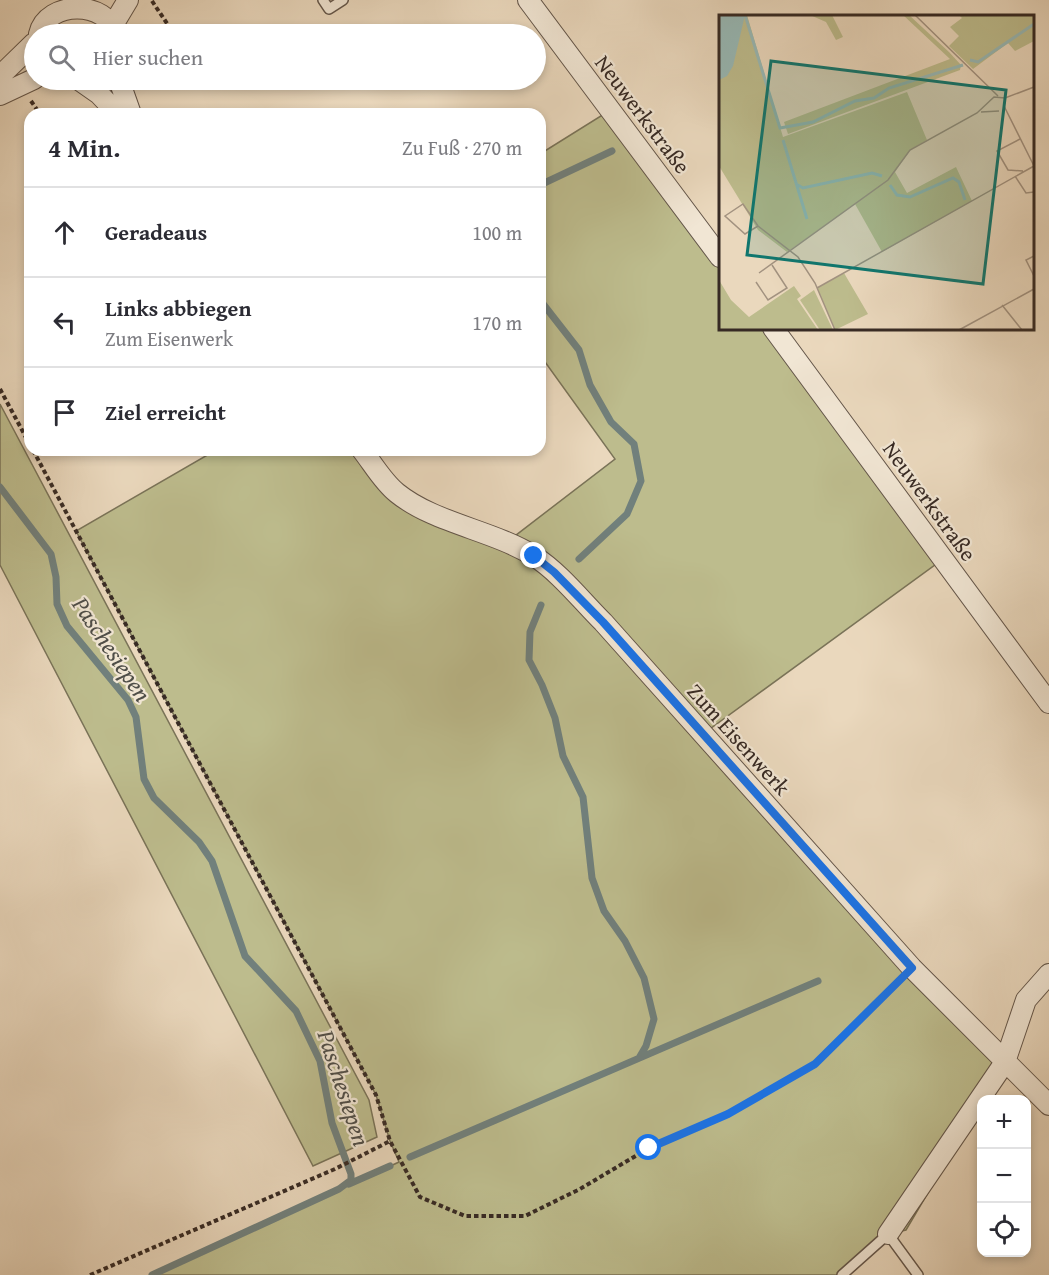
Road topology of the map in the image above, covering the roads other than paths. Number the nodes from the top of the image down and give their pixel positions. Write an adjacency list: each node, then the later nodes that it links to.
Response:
1 (41, 0): 7 (street)
2 (128, 0): 10 (street)
3 (323, 0): 4 (lane)
4 (343, 0)
5 (528, 0): 12 (street, Neuwerkstraße)
6 (82, 1): 8 (street); 9 (street)
7 (39, 24)
8 (45, 24)
9 (111, 24)
10 (117, 24)
11 (546, 24): 21 (street, Neuwerkstraße)
12 (546, 24)
13 (24, 49): 14 (street)
14 (0, 76)
15 (24, 84): 18 (street)
16 (93, 90): 19 (street)
17 (123, 90): 20 (street)
18 (0, 95)
19 (112, 108)
20 (129, 108)
21 (719, 256)
22 (774, 330): 24 (street, Neuwerkstraße)
23 (367, 456): 26 (street, Zum Eisenwerk)
24 (1049, 703)
25 (1049, 974): 26 (street)
26 (1005, 1062): 27 (street, Zum Eisenwerk); 28 (street)
27 (1049, 1105)
28 (888, 1234): 29 (lane); 30 (lane)
29 (842, 1275)
30 (918, 1275)

